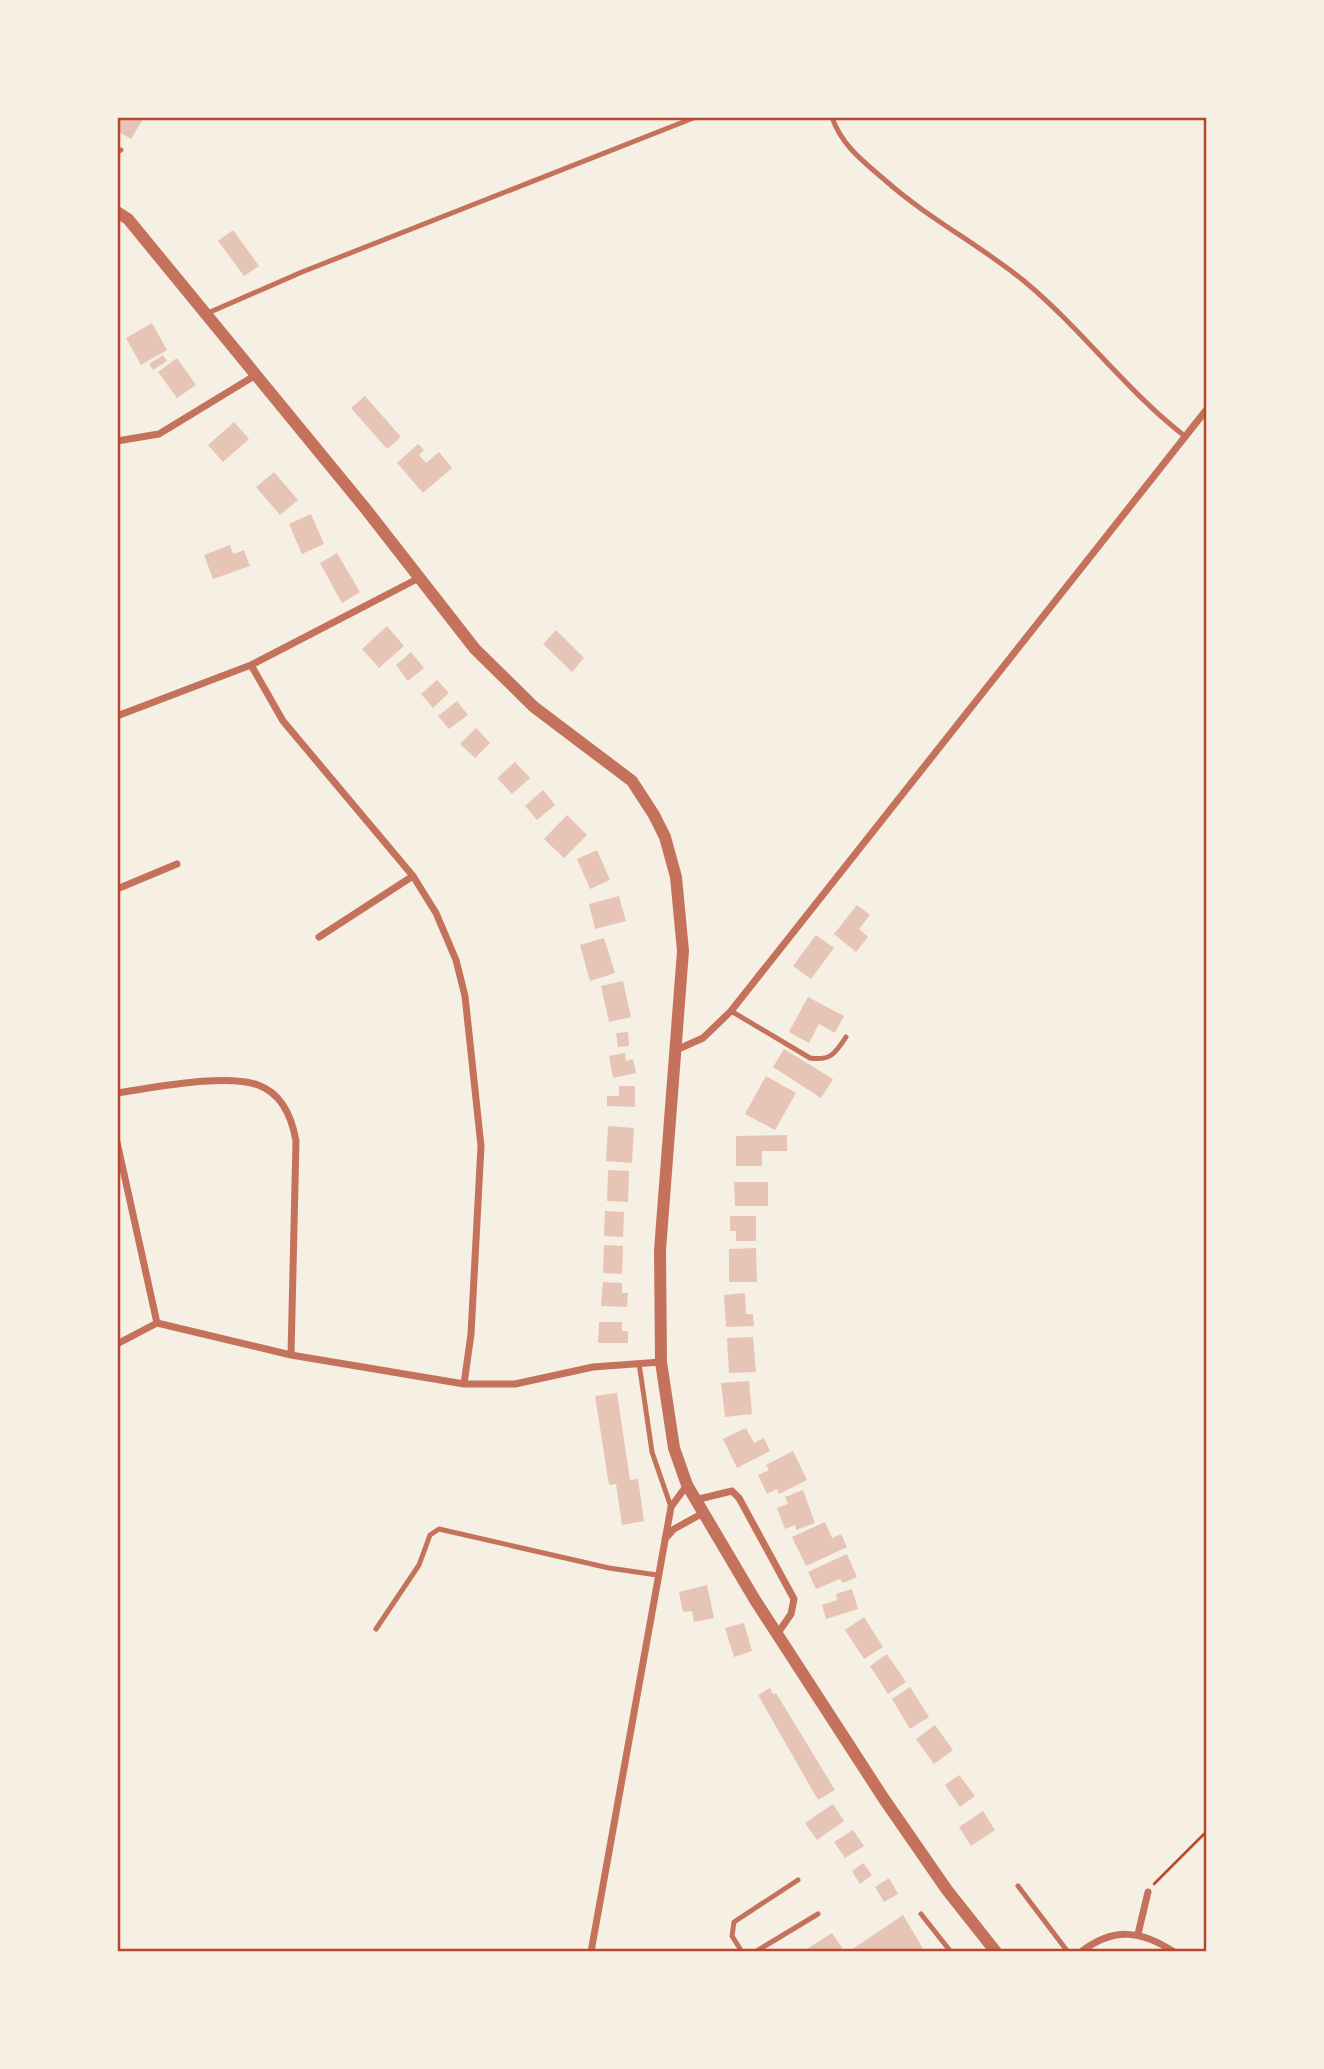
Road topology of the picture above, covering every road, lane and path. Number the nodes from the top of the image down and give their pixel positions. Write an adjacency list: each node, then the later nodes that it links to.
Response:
1 (696, 117): 4 (lane)
2 (832, 117): 7 (lane)
3 (117, 212): 4 (street)
4 (208, 313): 5 (street)
5 (256, 375): 8 (street); 9 (street)
6 (1207, 409): 7 (street)
7 (1186, 437): 16 (street)
8 (117, 441)
9 (419, 578): 10 (street); 18 (street)
10 (251, 665): 11 (street); 13 (street)
11 (117, 716)
12 (177, 864): 14 (street)
13 (413, 876): 15 (street); 28 (street)
14 (117, 889)
15 (319, 936)
16 (731, 1011): 17 (lane); 18 (street)
17 (846, 1037)
18 (674, 1051): 26 (street)
19 (117, 1093): 25 (street)
20 (117, 1142): 21 (street)
21 (127, 1189): 22 (street); 23 (street)
22 (117, 1191)
23 (157, 1323): 24 (street); 25 (street)
24 (117, 1344)
25 (291, 1355): 28 (street)
26 (661, 1362): 27 (street); 29 (street)
27 (639, 1363): 28 (street); 31 (lane)
28 (464, 1384)
29 (687, 1485): 30 (street); 31 (street)
30 (695, 1500): 32 (street); 36 (street)
31 (671, 1507): 33 (street)
32 (703, 1513): 33 (street); 36 (street)
33 (664, 1539): 34 (street)
34 (657, 1575): 35 (lane); 44 (street)
35 (376, 1629)
36 (778, 1633): 48 (street)
37 (1207, 1831): 40 (path)
38 (798, 1880): 45 (lane)
39 (1018, 1885): 49 (lane)
40 (1148, 1892): 43 (street)
41 (818, 1914): 46 (lane)
42 (921, 1914): 47 (lane)
43 (1138, 1934): 50 (street); 51 (street)
44 (591, 1952)
45 (742, 1952)
46 (755, 1952)
47 (951, 1952)
48 (996, 1952)
49 (1068, 1952)
50 (1081, 1952)
51 (1174, 1952)

